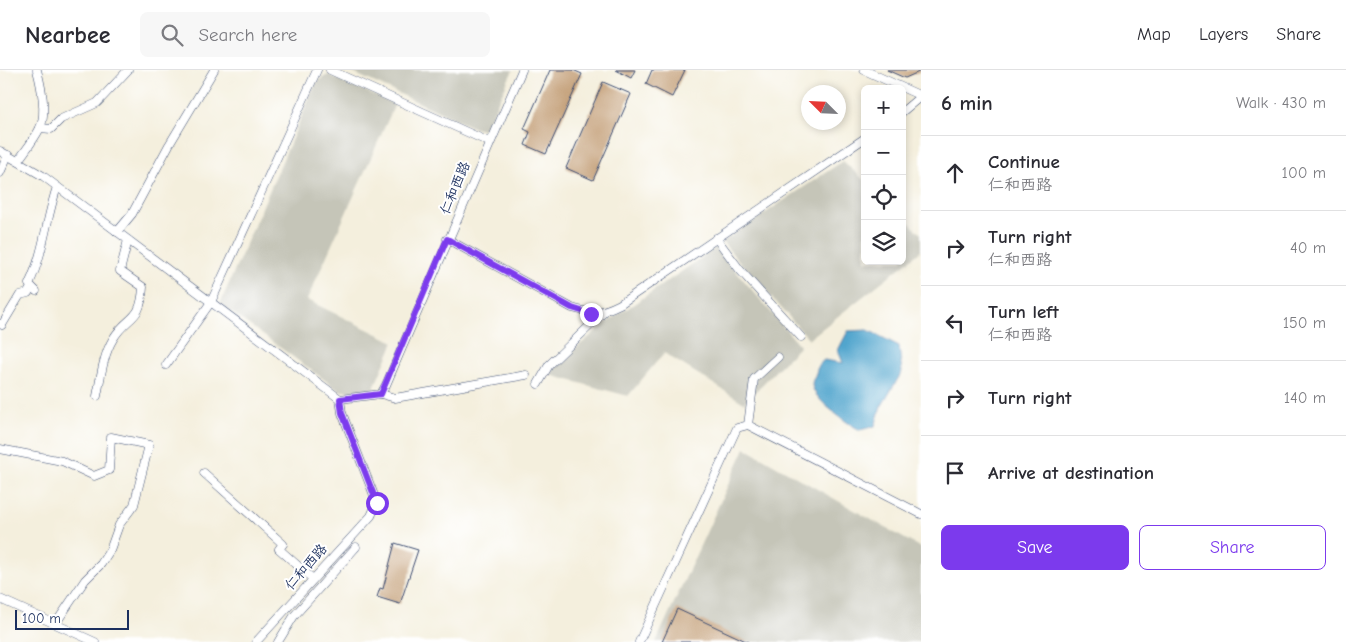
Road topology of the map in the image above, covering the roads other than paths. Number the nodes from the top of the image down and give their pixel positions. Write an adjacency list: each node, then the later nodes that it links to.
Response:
1 (38, 70): 10 (street)
2 (128, 70): 10 (street)
3 (214, 70): 18 (street)
4 (317, 70): 22 (street)
5 (330, 70): 12 (street)
6 (522, 70): 12 (street, 仁和西路)
7 (864, 70): 8 (street)
8 (921, 96): 9 (street)
9 (906, 109)
10 (40, 128): 15 (street)
11 (861, 141): 19 (street)
12 (489, 142): 20 (street, 仁和西路)
13 (0, 151): 14 (street)
14 (8, 155): 15 (street); 16 (street)
15 (18, 161): 17 (street)
16 (0, 173)
17 (58, 187): 18 (street); 24 (street)
18 (117, 232): 21 (street)
19 (716, 238): 23 (street); 25 (street)
20 (447, 239): 23 (street); 30 (street, 仁和西路)
21 (128, 240): 22 (street); 31 (street)
22 (211, 302): 27 (street); 32 (street)
23 (606, 311): 29 (street)
24 (0, 324)
25 (801, 336)
26 (778, 358): 33 (street)
27 (166, 365)
28 (526, 375): 30 (street)
29 (538, 384)
30 (381, 394): 32 (street)
31 (97, 396)
32 (340, 399): 38 (street, 仁和西路)
33 (748, 425): 36 (street); 44 (street)
34 (0, 449): 40 (street)
35 (204, 473): 38 (street)
36 (921, 514)
37 (356, 547): 43 (street)
38 (312, 578): 42 (street, 仁和西路)
39 (0, 598): 40 (street)
40 (56, 623): 41 (street)
41 (95, 642)
42 (256, 642)
43 (278, 642)
44 (639, 642)

